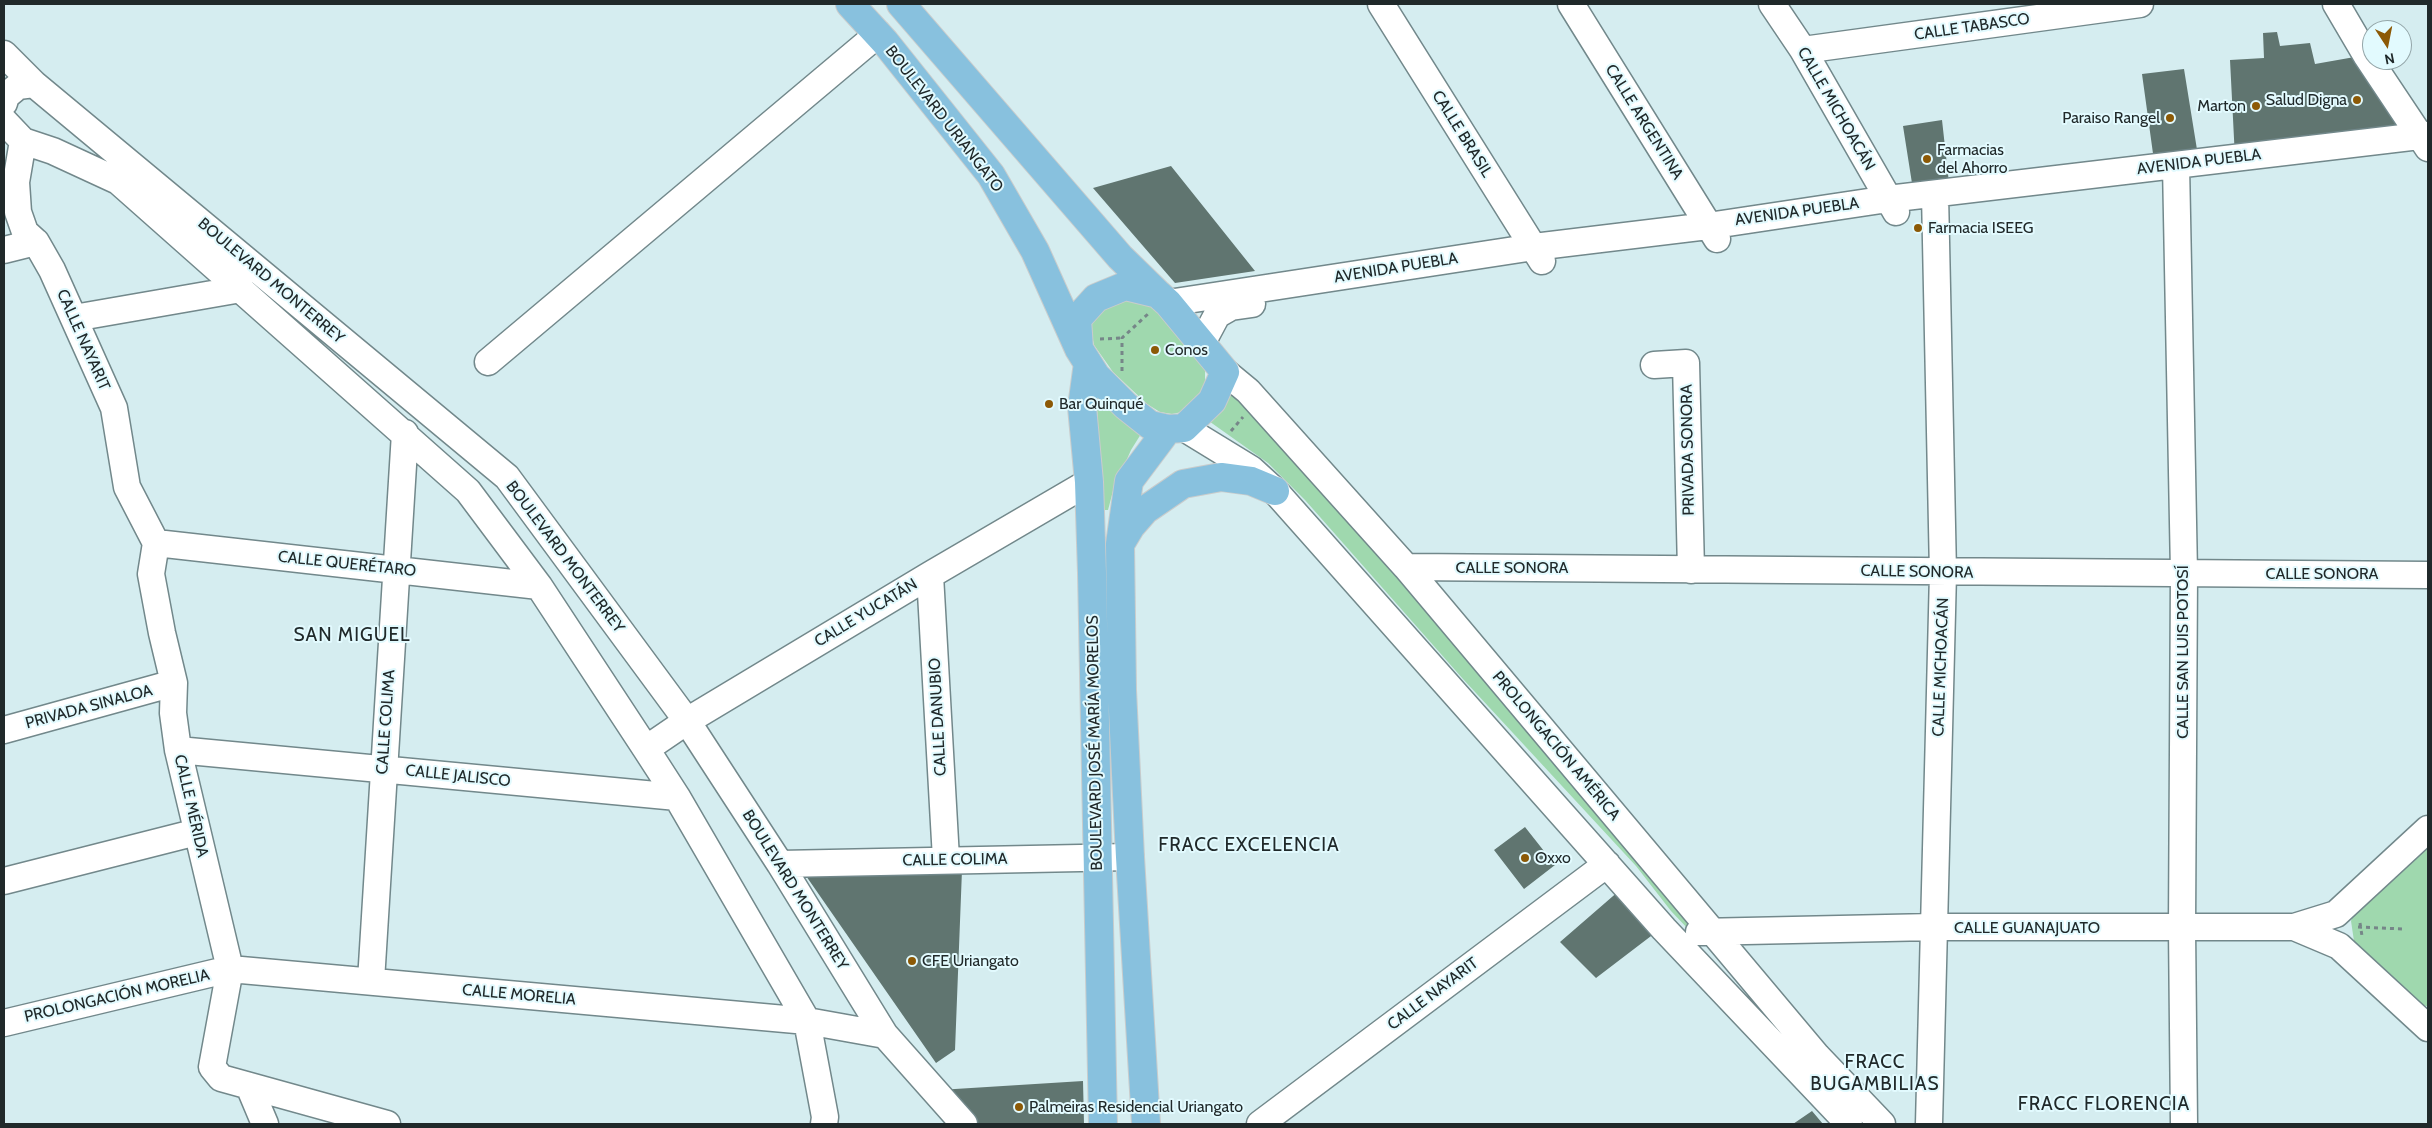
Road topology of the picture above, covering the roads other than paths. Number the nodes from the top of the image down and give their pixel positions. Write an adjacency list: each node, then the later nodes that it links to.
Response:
1 (850, 4): 8 (main road, BOULEVARD URIANGATO)
2 (901, 4): 25 (main road)
3 (1381, 4): 23 (street, CALLE BRASIL)
4 (1571, 4): 20 (street, CALLE ARGENTINA)
5 (1772, 4): 9 (street, CALLE MICHOACÁN)
6 (2140, 4): 9 (street, CALLE TABASCO)
7 (2336, 4): 16 (street)
8 (878, 34): 28 (main road, BOULEVARD URIANGATO); 29 (street)
9 (1803, 50): 19 (street, CALLE MICHOACÁN)
10 (4, 54): 11 (street, BOULEVARD MONTERREY)
11 (34, 84): 12 (street); 13 (street, BOULEVARD MONTERREY)
12 (4, 103)
13 (66, 109): 15 (street); 47 (street, BOULEVARD MONTERREY)
14 (4, 121): 15 (street, BOULEVARD MONTERREY)
15 (31, 143): 21 (street, CALLE NAYARIT); 24 (street, BOULEVARD MONTERREY)
16 (2426, 143): 17 (street, AVENIDA PUEBLA)
17 (2176, 173): 18 (street, AVENIDA PUEBLA); 42 (street, CALLE SAN LUIS POTOSÍ)
18 (1936, 202): 19 (street, AVENIDA PUEBLA); 41 (street, CALLE MICHOACÁN)
19 (1893, 207): 20 (street, AVENIDA PUEBLA)
20 (1713, 233): 23 (street, AVENIDA PUEBLA)
21 (36, 242): 22 (street); 26 (street, CALLE NAYARIT)
22 (4, 250)
23 (1538, 256): 25 (street, AVENIDA PUEBLA); 27 (street, AVENIDA PUEBLA)
24 (241, 290): 26 (street); 33 (street, BOULEVARD MONTERREY)
25 (1163, 299): 27 (main road); 28 (main road, BOULEVARD JOSÉ MARÍA MORELOS)
26 (74, 318): 36 (street, CALLE NAYARIT)
27 (1202, 343): 31 (main road)
28 (1088, 350): 32 (main road, BOULEVARD URIANGATO); 34 (main road, BOULEVARD JOSÉ MARÍA MORELOS)
29 (488, 362)
30 (1654, 365): 40 (street, PRIVADA SONORA)
31 (1225, 372): 32 (main road); 38 (street, PROLONGACIÓN AMÉRICA)
32 (1176, 428): 35 (street); 37 (main road, BOULEVARD JOSÉ MARÍA MORELOS)
33 (405, 433): 39 (street, CALLE COLIMA); 45 (street, BOULEVARD MONTERREY)
34 (1089, 482): 43 (street, CALLE YUCATÁN); 56 (main road, BOULEVARD JOSÉ MARÍA MORELOS)
35 (1275, 491): 37 (main road); 59 (street)
36 (156, 543): 39 (street, CALLE QUERÉTARO); 46 (street, CALLE MÉRIDA)
37 (1120, 544): 55 (main road, BOULEVARD JOSÉ MARÍA MORELOS)
38 (1406, 567): 40 (street, CALLE SONORA); 65 (street, PROLONGACIÓN AMÉRICA)
39 (395, 569): 45 (street, CALLE QUERÉTARO); 51 (street, CALLE COLIMA)
40 (1691, 570): 41 (street, CALLE SONORA)
41 (1943, 573): 42 (street, CALLE SONORA); 61 (street, CALLE MICHOACÁN)
42 (2184, 573): 44 (street, CALLE SONORA); 62 (street, CALLE SAN LUIS POTOSÍ)
43 (930, 575): 47 (street, CALLE YUCATÁN); 57 (street, CALLE DANUBIO)
44 (2428, 575)
45 (538, 586): 49 (street, BOULEVARD MONTERREY)
46 (174, 684): 48 (street, PRIVADA SINALOA); 50 (street, CALLE MÉRIDA)
47 (688, 721): 49 (street, CALLE YUCATÁN); 58 (street, BOULEVARD MONTERREY)
48 (4, 730)
49 (646, 749): 52 (street, BOULEVARD MONTERREY)
50 (178, 750): 51 (street, CALLE JALISCO); 54 (street, CALLE MÉRIDA)
51 (383, 768): 52 (street, CALLE JALISCO); 67 (street, CALLE COLIMA)
52 (677, 797): 69 (street, BOULEVARD MONTERREY)
53 (2428, 828): 63 (street)
54 (197, 832): 60 (street); 66 (street, CALLE MÉRIDA)
55 (1130, 857): 56 (street, CALLE COLIMA); 80 (main road, BOULEVARD JOSÉ MARÍA MORELOS)
56 (1097, 858): 57 (street, CALLE COLIMA); 79 (main road, BOULEVARD JOSÉ MARÍA MORELOS)
57 (946, 859): 58 (street, CALLE COLIMA)
58 (780, 864): 68 (street, BOULEVARD MONTERREY)
59 (1606, 864): 64 (street); 81 (street, CALLE NAYARIT)
60 (4, 880)
61 (1933, 928): 62 (street, CALLE GUANAJUATO); 65 (street, CALLE GUANAJUATO); 84 (street, CALLE MICHOACÁN)
62 (2182, 928): 63 (street, CALLE GUANAJUATO); 85 (street, CALLE SAN LUIS POTOSÍ)
63 (2343, 928): 72 (street)
64 (1664, 929): 65 (street, CALLE GUANAJUATO); 82 (street)
65 (1711, 932): 83 (street, PROLONGACIÓN AMÉRICA)
66 (230, 969): 67 (street, CALLE MORELIA); 70 (street, PROLONGACIÓN MORELIA); 74 (street, CALLE MÉRIDA)
67 (371, 982): 69 (street, CALLE MORELIA)
68 (860, 994): 71 (street); 73 (street, BOULEVARD MONTERREY)
69 (807, 1021): 71 (street); 77 (street, BOULEVARD MONTERREY)
70 (4, 1023)
71 (840, 1027): 73 (street)
72 (2428, 1028)
73 (885, 1035): 78 (street, BOULEVARD MONTERREY)
74 (249, 1086): 75 (street); 76 (street)
75 (265, 1124)
76 (387, 1124)
77 (824, 1124)
78 (964, 1124)
79 (1103, 1124)
80 (1146, 1124)
81 (1260, 1124)
82 (1849, 1124)
83 (1882, 1124)
84 (1929, 1124)
85 (2184, 1124)

